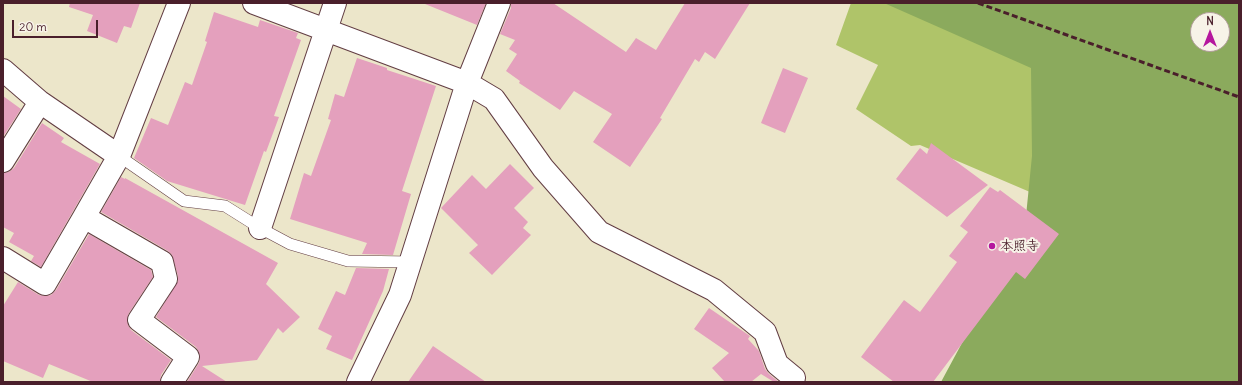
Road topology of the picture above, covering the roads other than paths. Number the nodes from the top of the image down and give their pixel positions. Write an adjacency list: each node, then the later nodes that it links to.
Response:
1 (179, 3): 9 (street)
2 (254, 3): 5 (street)
3 (335, 3): 5 (street)
4 (499, 3): 7 (street)
5 (326, 30): 7 (street); 12 (street)
6 (3, 70): 8 (street)
7 (467, 83): 14 (street); 15 (street)
8 (40, 102): 9 (street); 10 (street)
9 (119, 156): 11 (street); 12 (lane)
10 (3, 161)
11 (84, 217): 13 (street); 16 (street)
12 (260, 228): 14 (lane)
13 (3, 258)
14 (411, 262): 17 (street)
15 (794, 378)
16 (172, 382)
17 (358, 382)

